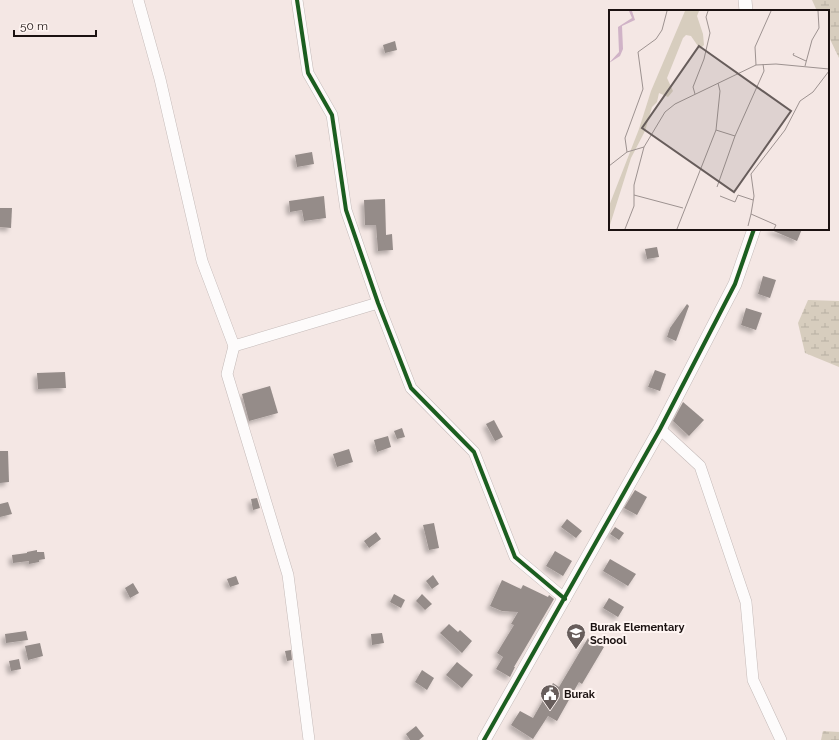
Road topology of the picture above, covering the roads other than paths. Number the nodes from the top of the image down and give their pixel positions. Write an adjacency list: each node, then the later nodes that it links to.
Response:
1 (138, 0): 7 (street)
2 (297, 0): 6 (street)
3 (745, 0): 4 (street)
4 (746, 10)
5 (754, 230): 8 (street)
6 (378, 303): 7 (street); 9 (street)
7 (234, 346): 10 (street)
8 (660, 429): 9 (street); 12 (street)
9 (565, 599): 11 (street)
10 (309, 740)
11 (484, 740)
12 (781, 740)

